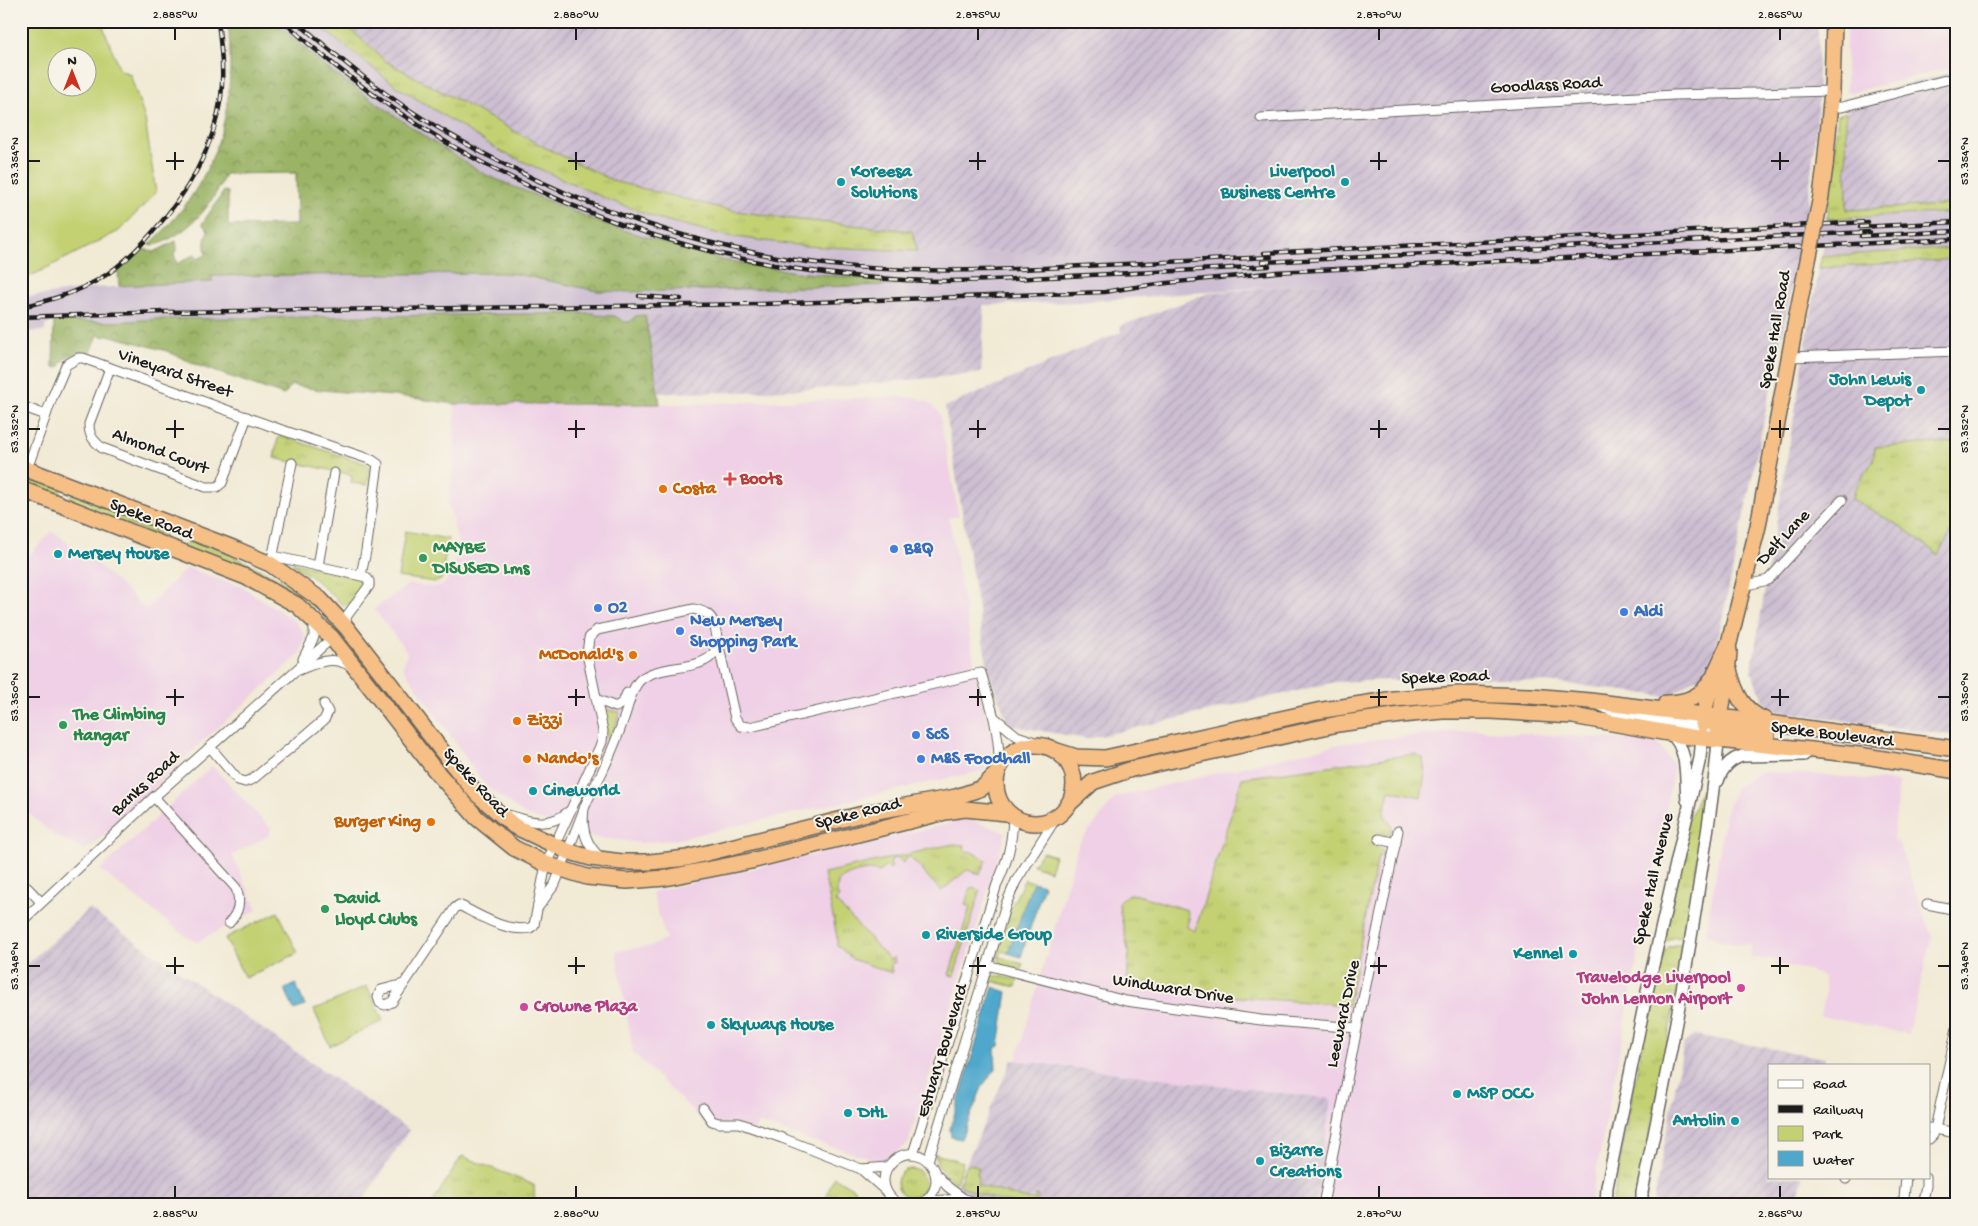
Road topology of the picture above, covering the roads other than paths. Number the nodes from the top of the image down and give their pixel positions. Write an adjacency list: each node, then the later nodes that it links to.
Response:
1 (1834, 21): 3 (highway, Speke Hall Road)
2 (1957, 77): 4 (street)
3 (1832, 90): 4 (highway, Speke Hall Road); 5 (street, Goodlass Road)
4 (1831, 107): 7 (highway, Speke Hall Road, bridge)
5 (1261, 118)
6 (1957, 351): 7 (street)
7 (1790, 357): 22 (highway, Speke Hall Road)
8 (110, 368): 10 (street, Vineyard Street); 11 (street, Vineyard Street); 11 (street, Almond Court)
9 (21, 406): 10 (street)
10 (46, 415): 13 (street, Vineyard Street)
11 (247, 417): 21 (street, Vineyard Street)
12 (292, 463): 19 (street)
13 (24, 468): 15 (highway, Speke Road)
14 (334, 474): 20 (street)
15 (68, 485): 18 (highway); 19 (highway, Speke Road)
16 (21, 489): 18 (highway, Speke Road)
17 (1842, 500): 22 (street, Delf Lane)
18 (60, 504): 23 (highway, Speke Road)
19 (271, 560): 20 (street, Speke Road); 24 (highway, Speke Road)
20 (318, 566): 21 (street, Speke Road)
21 (361, 575): 24 (street)
22 (1743, 586): 30 (highway, Speke Hall Road)
23 (314, 621): 25 (highway, Speke Road); 31 (street, Banks Road)
24 (348, 628): 25 (highway); 54 (highway, Speke Road)
25 (332, 638): 29 (highway, Speke Road); 31 (street, Banks Road)
26 (717, 638): 27 (street); 28 (street); 33 (street)
27 (705, 662): 28 (street); 32 (street)
28 (724, 665): 37 (street)
29 (356, 669): 31 (street, Banks Road); 63 (highway, Speke Road)
30 (1722, 670): 34 (highway); 39 (highway); 40 (highway, Speke Hall Road); 41 (highway, Speke Hall Road)
31 (294, 672): 43 (street, Banks Road)
32 (634, 689): 33 (street); 53 (street)
33 (598, 700): 52 (street)
34 (1590, 700): 36 (highway, Speke Road); 40 (highway, Speke Road)
35 (324, 704): 43 (street)
36 (1341, 706): 38 (highway); 44 (highway, Speke Road)
37 (995, 718): 44 (street); 47 (street)
38 (1343, 723): 42 (highway, Speke Road); 51 (highway, Speke Road)
39 (1776, 724): 41 (highway, Speke Boulevard); 45 (highway, Speke Boulevard)
40 (1703, 726): 41 (highway, Speke Boulevard); 41 (highway); 42 (highway, Speke Road); 55 (street, Speke Hall Avenue)
41 (1719, 729): 46 (highway, Speke Boulevard); 49 (street)
42 (1670, 733): 55 (street)
43 (210, 747): 50 (street, Banks Road)
44 (1050, 748): 47 (highway); 51 (highway)
45 (1957, 749)
46 (1859, 755): 48 (highway, Speke Boulevard); 49 (street)
47 (998, 770): 56 (highway); 62 (highway, Speke Road)
48 (1957, 771)
49 (1714, 792): 95 (street)
50 (154, 797): 68 (street, Banks Road); 73 (street)
51 (1070, 803): 57 (highway)
52 (572, 808): 54 (street); 61 (street)
53 (584, 809): 61 (street); 62 (street)
54 (497, 811): 61 (highway, Speke Road)
55 (1687, 812): 94 (street, Speke Hall Avenue)
56 (1010, 815): 57 (highway); 65 (highway, Speke Road); 81 (street, Estuary Boulevard)
57 (1056, 818): 74 (street, Estuary Boulevard)
58 (1398, 831): 60 (street, Leeward Drive)
59 (1380, 839): 60 (street)
60 (1396, 843): 76 (street, Leeward Drive)
61 (560, 849): 62 (highway, Speke Road); 63 (street); 64 (street)
62 (603, 860)
63 (546, 864): 64 (highway, Speke Road); 70 (street)
64 (561, 869): 65 (highway, Speke Road); 67 (street)
65 (577, 874): 67 (street)
66 (21, 881): 68 (street)
67 (555, 884): 70 (street)
68 (41, 902): 72 (street, Banks Road)
69 (1927, 904): 71 (street)
70 (538, 909): 75 (street)
71 (1957, 910)
72 (21, 922)
73 (229, 922)
74 (987, 965): 76 (street, Windward Drive); 82 (street, Estuary Boulevard)
75 (404, 984)
76 (1357, 1028): 93 (street, Leeward Drive)
77 (1957, 1028): 79 (street)
78 (703, 1108): 84 (street)
79 (1932, 1128): 80 (street)
80 (1957, 1132)
81 (913, 1154): 82 (street); 83 (street)
82 (928, 1161): 85 (street)
83 (888, 1167): 84 (street); 88 (street)
84 (861, 1169): 88 (street)
85 (936, 1174): 89 (street); 90 (street)
86 (1906, 1178): 96 (street)
87 (1926, 1178): 97 (street)
88 (886, 1191): 91 (street)
89 (964, 1199): 90 (street); 92 (street)
90 (924, 1203)
91 (896, 1204)
92 (989, 1205)
93 (1323, 1205)
94 (1606, 1205)
95 (1642, 1205)
96 (1899, 1205)
97 (1922, 1205)

